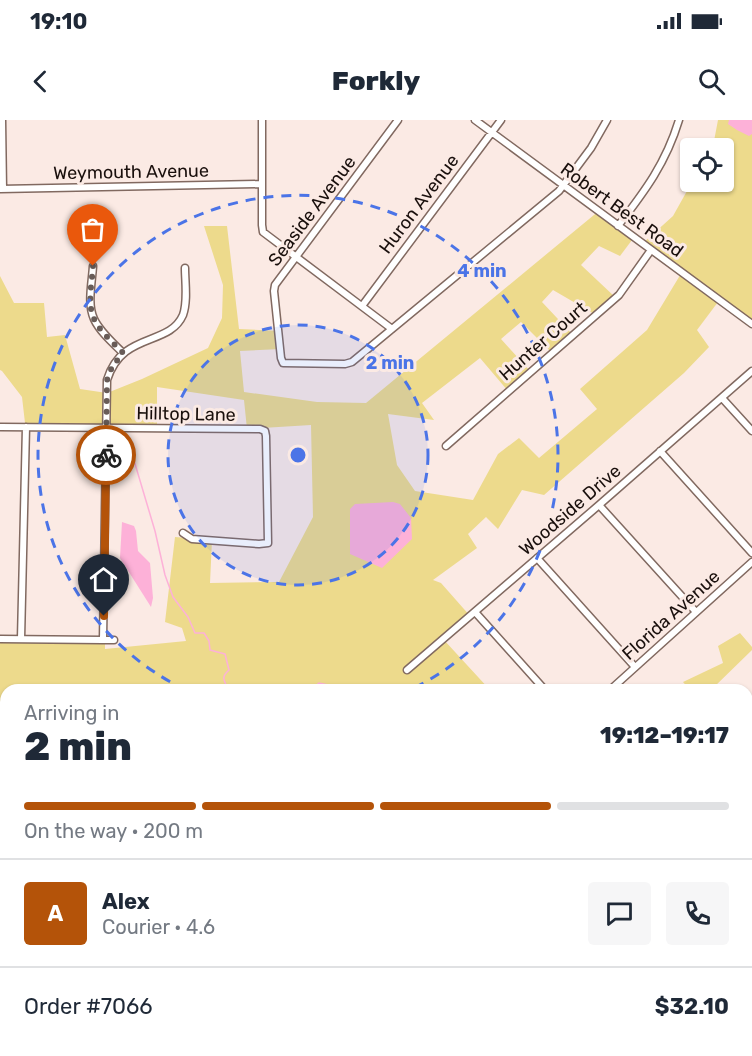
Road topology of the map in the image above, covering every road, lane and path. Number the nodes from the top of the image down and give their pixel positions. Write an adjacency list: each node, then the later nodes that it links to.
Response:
1 (2, 120): 11 (street)
2 (262, 120): 9 (street)
3 (398, 120): 14 (street, Seaside Avenue)
4 (475, 120): 8 (street, Robert Best Road)
5 (501, 120): 8 (street, Huron Avenue)
6 (607, 120): 10 (street)
7 (679, 120): 12 (street)
8 (492, 132): 10 (street, Robert Best Road); 17 (street, Huron Avenue)
9 (262, 184): 11 (street, Weymouth Avenue); 14 (street)
10 (563, 185): 12 (street, Robert Best Road); 19 (street)
11 (2, 189)
12 (618, 226): 13 (street, Robert Best Road)
13 (651, 250): 18 (street, Robert Best Road); 27 (street, Hunter Court)
14 (296, 257): 17 (street); 19 (street, Seaside Avenue)
15 (93, 266): 20 (street)
16 (185, 268): 20 (street)
17 (362, 306): 19 (street)
18 (752, 324)
19 (392, 328)
20 (123, 353): 25 (street)
21 (752, 372): 22 (street, Woodside Drive)
22 (722, 398): 26 (street); 28 (street, Woodside Drive)
23 (0, 427): 24 (street, Hilltop Lane)
24 (26, 427): 25 (street, Hilltop Lane); 37 (street)
25 (106, 428): 30 (street, Hilltop Lane); 38 (street)
26 (752, 431)
27 (446, 446)
28 (660, 451): 29 (street, Woodside Drive); 31 (street)
29 (599, 505): 32 (street, Woodside Drive); 35 (street)
30 (183, 533)
31 (752, 553)
32 (537, 558): 34 (street, Woodside Drive); 40 (street)
33 (752, 562): 35 (street, Florida Avenue)
34 (475, 612): 41 (street, Woodside Drive); 42 (street)
35 (696, 612): 40 (street, Florida Avenue)
36 (0, 639): 37 (street)
37 (21, 639): 38 (street)
38 (103, 640): 39 (street)
39 (114, 640)
40 (635, 667): 43 (street, Florida Avenue)
41 (408, 670)
42 (540, 684)
43 (617, 684)

